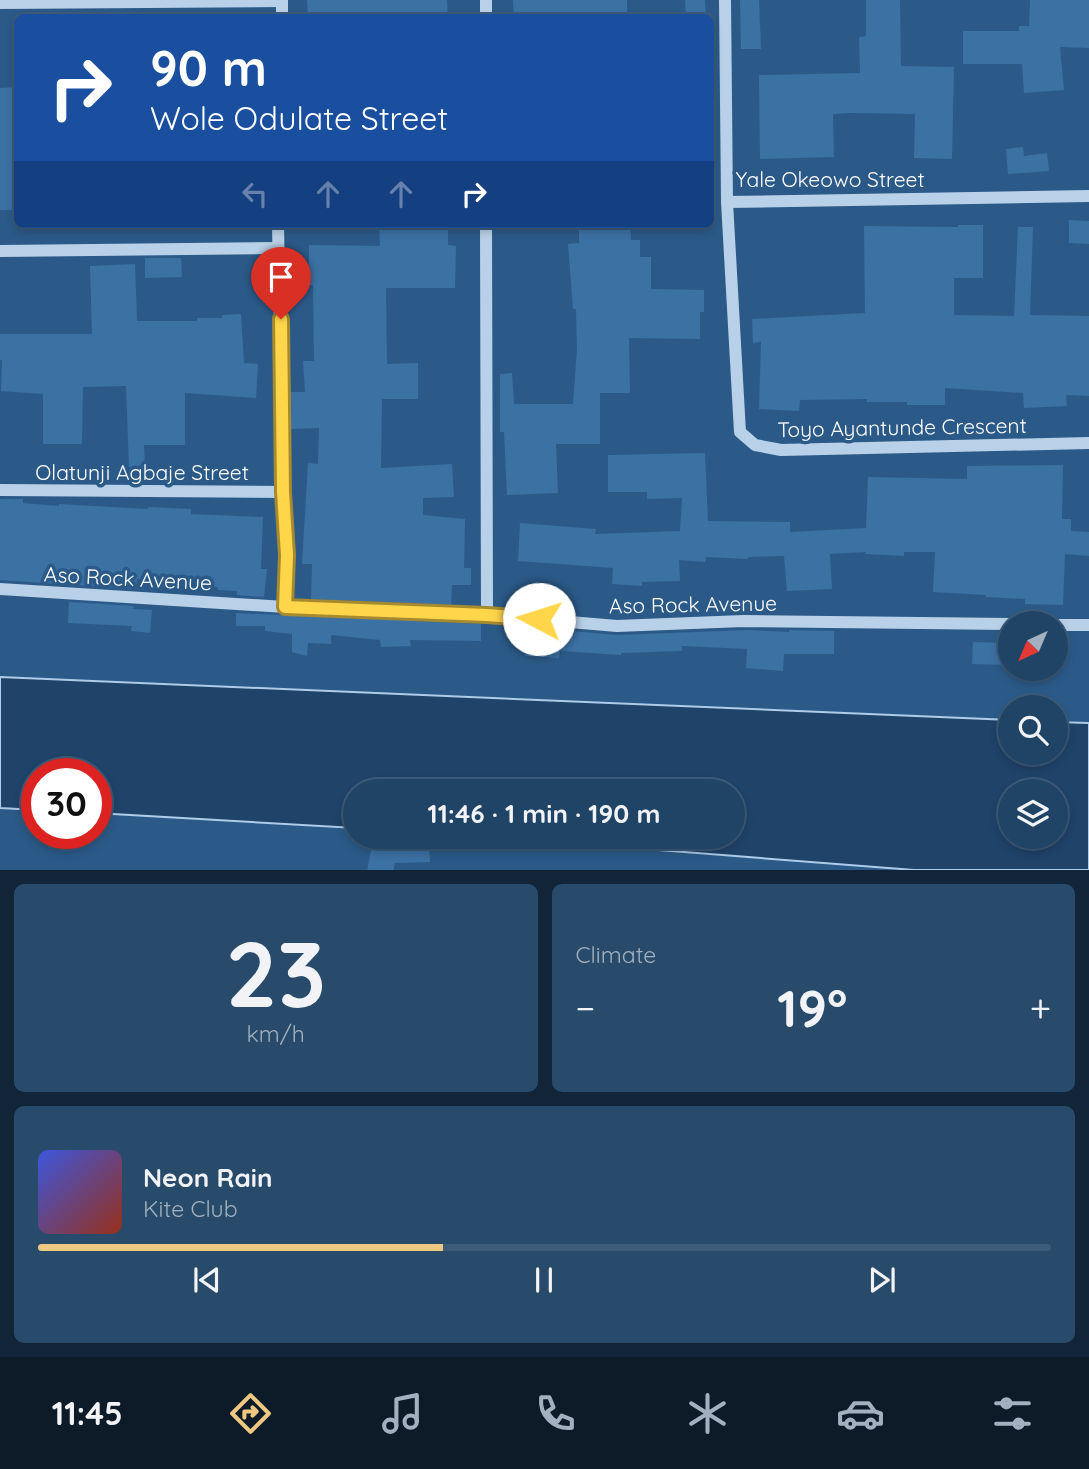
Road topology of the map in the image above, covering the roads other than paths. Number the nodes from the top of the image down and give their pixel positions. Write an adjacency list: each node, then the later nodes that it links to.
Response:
1 (282, 0): 3 (street)
2 (724, 0): 5 (street, Yale Okeowo Street)
3 (0, 3)
4 (1089, 196): 5 (street, Yale Okeowo Street)
5 (727, 202): 10 (street, Toyo Ayantunde Crescent)
6 (278, 228): 8 (street)
7 (486, 228): 15 (street)
8 (278, 248): 9 (street); 12 (street)
9 (0, 251)
10 (1089, 443)
11 (0, 490): 12 (street, Olatunji Agbaje Street)
12 (283, 492): 14 (street)
13 (0, 589): 14 (street, Aso Rock Avenue)
14 (285, 607): 15 (street, Aso Rock Avenue)
15 (487, 615): 16 (street, Aso Rock Avenue)
16 (998, 624)
17 (1068, 625): 18 (street)
18 (1089, 625)

